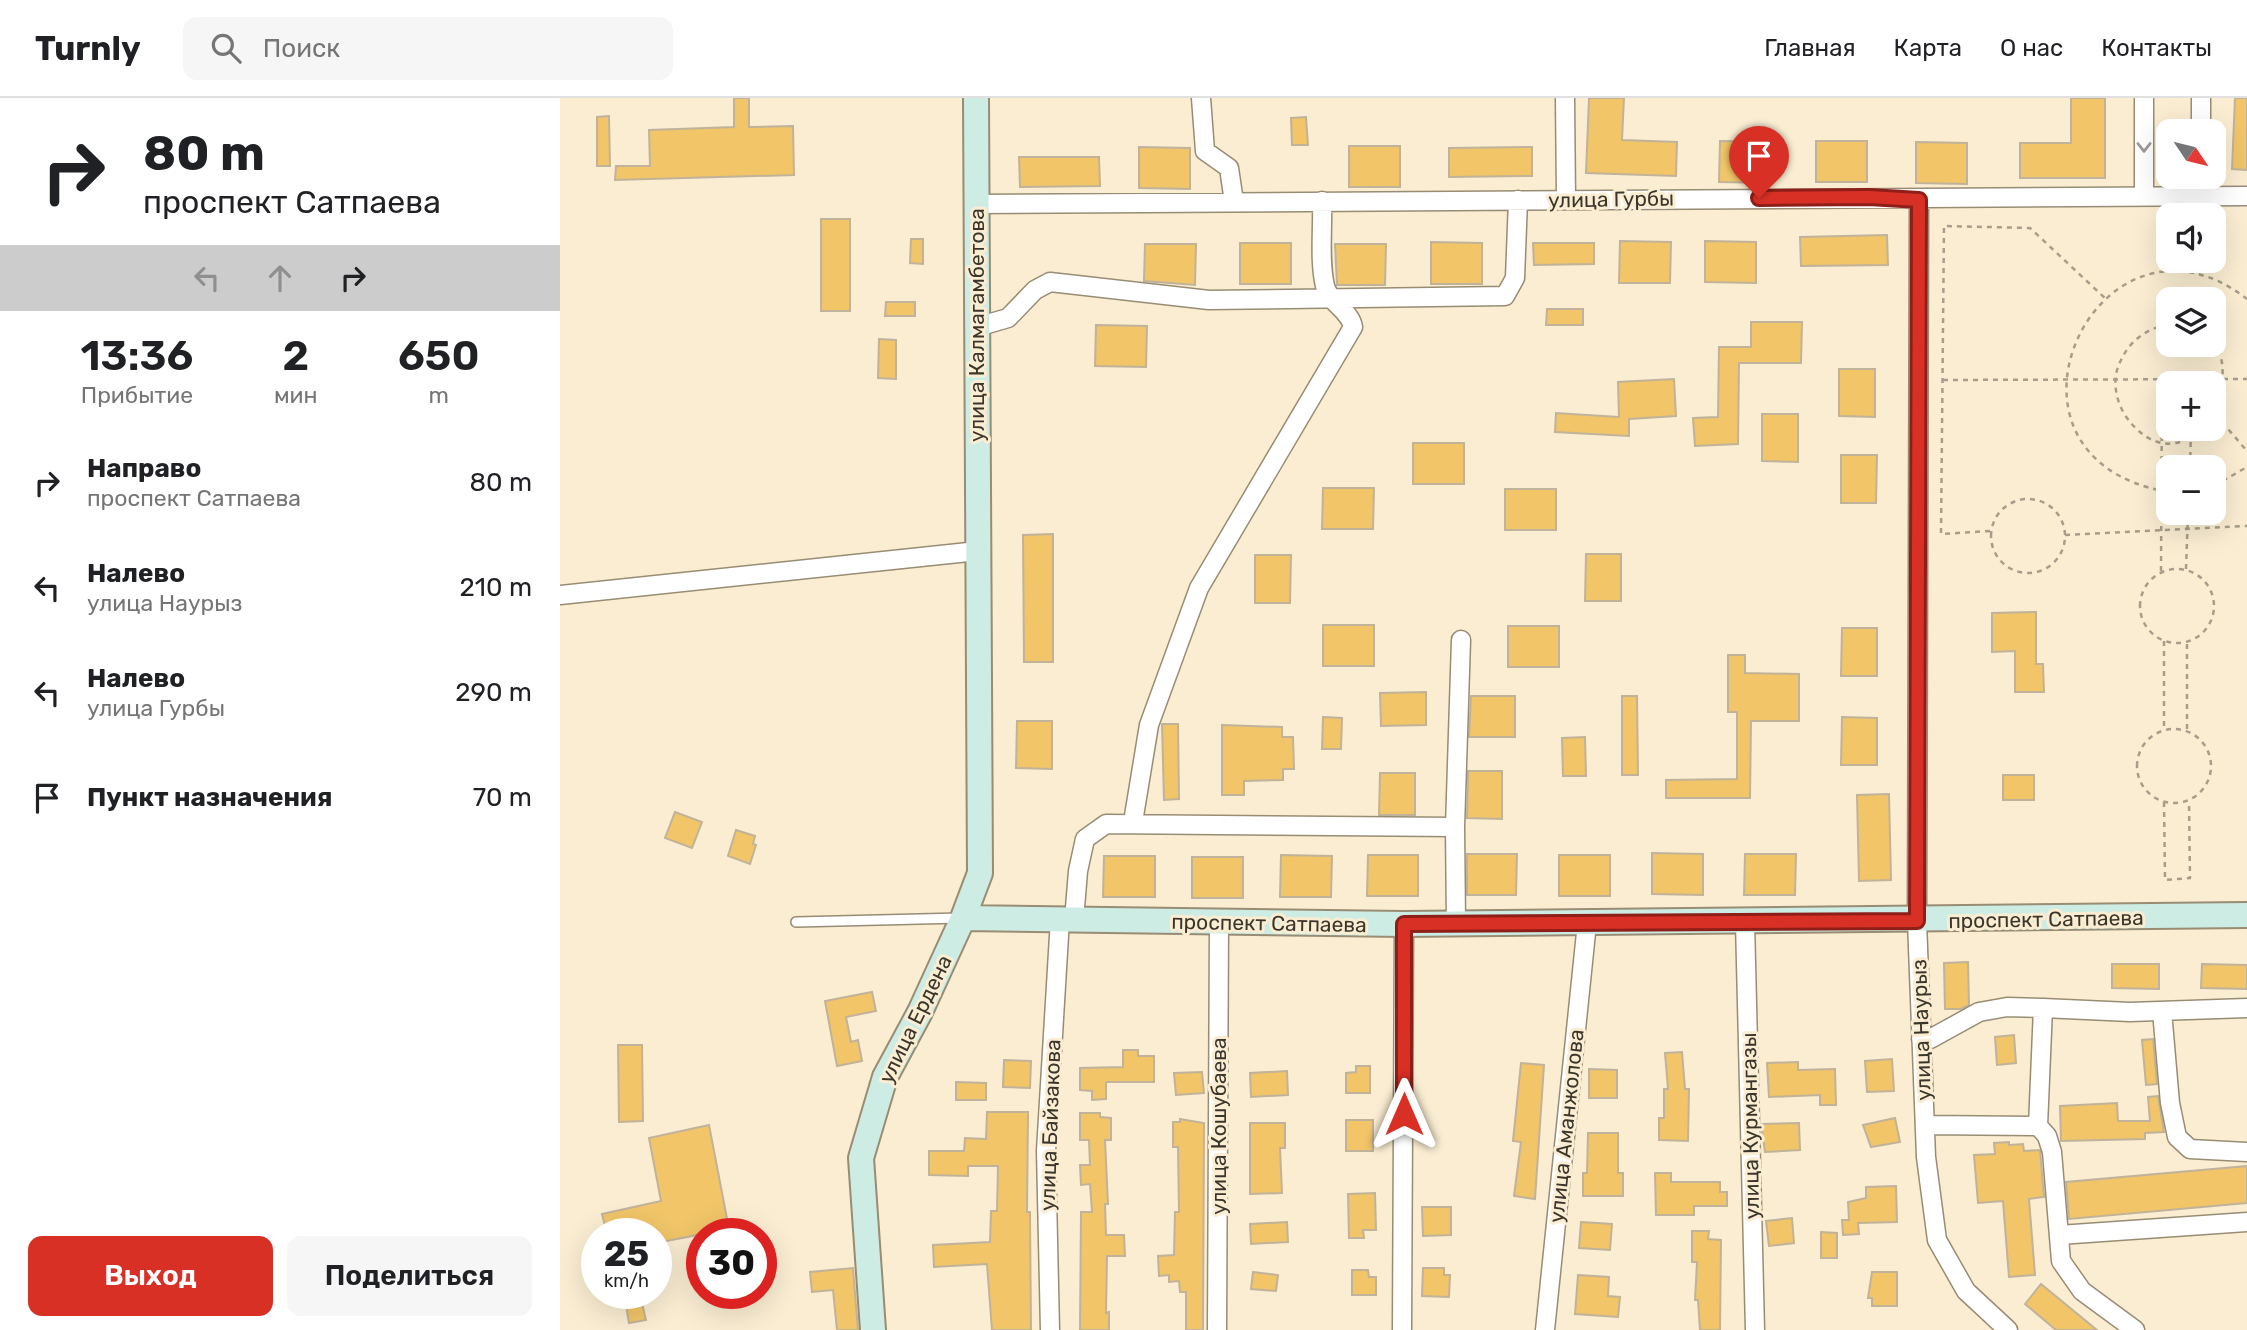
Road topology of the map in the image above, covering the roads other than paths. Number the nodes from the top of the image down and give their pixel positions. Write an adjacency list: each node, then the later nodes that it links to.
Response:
1 (976, 98): 16 (street, улица Калмагамбетова)
2 (1201, 98): 15 (street)
3 (1565, 98): 11 (street)
4 (2144, 98): 9 (street, one-way to 9)
5 (2201, 98): 6 (street)
6 (2201, 119)
7 (2201, 189): 10 (street)
8 (2247, 195): 10 (street, улица Гурбы)
9 (2144, 196): 10 (street, улица Гурбы); 13 (street, улица Гурбы)
10 (2201, 196)
11 (1566, 199): 12 (street, улица Гурбы); 13 (street, улица Гурбы)
12 (1518, 200): 14 (street, улица Гурбы); 17 (street)
13 (1919, 200): 27 (street, улица Наурыз)
14 (1322, 201): 15 (street, улица Гурбы); 17 (street)
15 (1234, 202): 16 (street, улица Гурбы)
16 (976, 204): 18 (street, улица Калмагамбетова)
17 (1333, 299): 18 (street); 22 (street)
18 (976, 327): 19 (street, улица Калмагамбетова)
19 (978, 551): 20 (street); 25 (street, улица Калмагамбетова)
20 (560, 595)
21 (1461, 640): 23 (street)
22 (1133, 822): 23 (street, улица Байзакова); 26 (street, улица Байзакова)
23 (1455, 827): 33 (street)
24 (2247, 915): 27 (street, проспект Сатпаева)
25 (963, 918): 26 (street, проспект Сатпаева); 28 (lane); 43 (street, улица Ердена)
26 (1067, 920): 29 (street, проспект Сатпаева); 44 (street, улица Байзакова)
27 (1917, 921): 30 (street, проспект Сатпаева); 37 (street, улица Наурыз)
28 (796, 922)
29 (1219, 922): 32 (street, проспект Сатпаева); 45 (street, улица Кошубаева)
30 (1745, 922): 31 (street, проспект Сатпаева); 48 (street, улица Курмангазы)
31 (1587, 923): 33 (street, проспект Сатпаева); 47 (street, улица Аманжолова)
32 (1404, 924): 33 (street, проспект Сатпаева); 46 (street)
33 (1456, 924)
34 (2043, 1008): 36 (street); 37 (street); 39 (street)
35 (2247, 1008): 36 (street)
36 (2162, 1011): 40 (street)
37 (1922, 1039): 38 (street, улица Наурыз)
38 (1925, 1125): 39 (street); 49 (street, улица Наурыз)
39 (2038, 1126): 42 (street)
40 (2247, 1152)
41 (2247, 1222): 42 (street)
42 (2059, 1235): 50 (street)
43 (873, 1330)
44 (1050, 1330)
45 (1217, 1330)
46 (1402, 1330)
47 (1545, 1330)
48 (1755, 1330)
49 (2008, 1330)
50 (2135, 1330)

